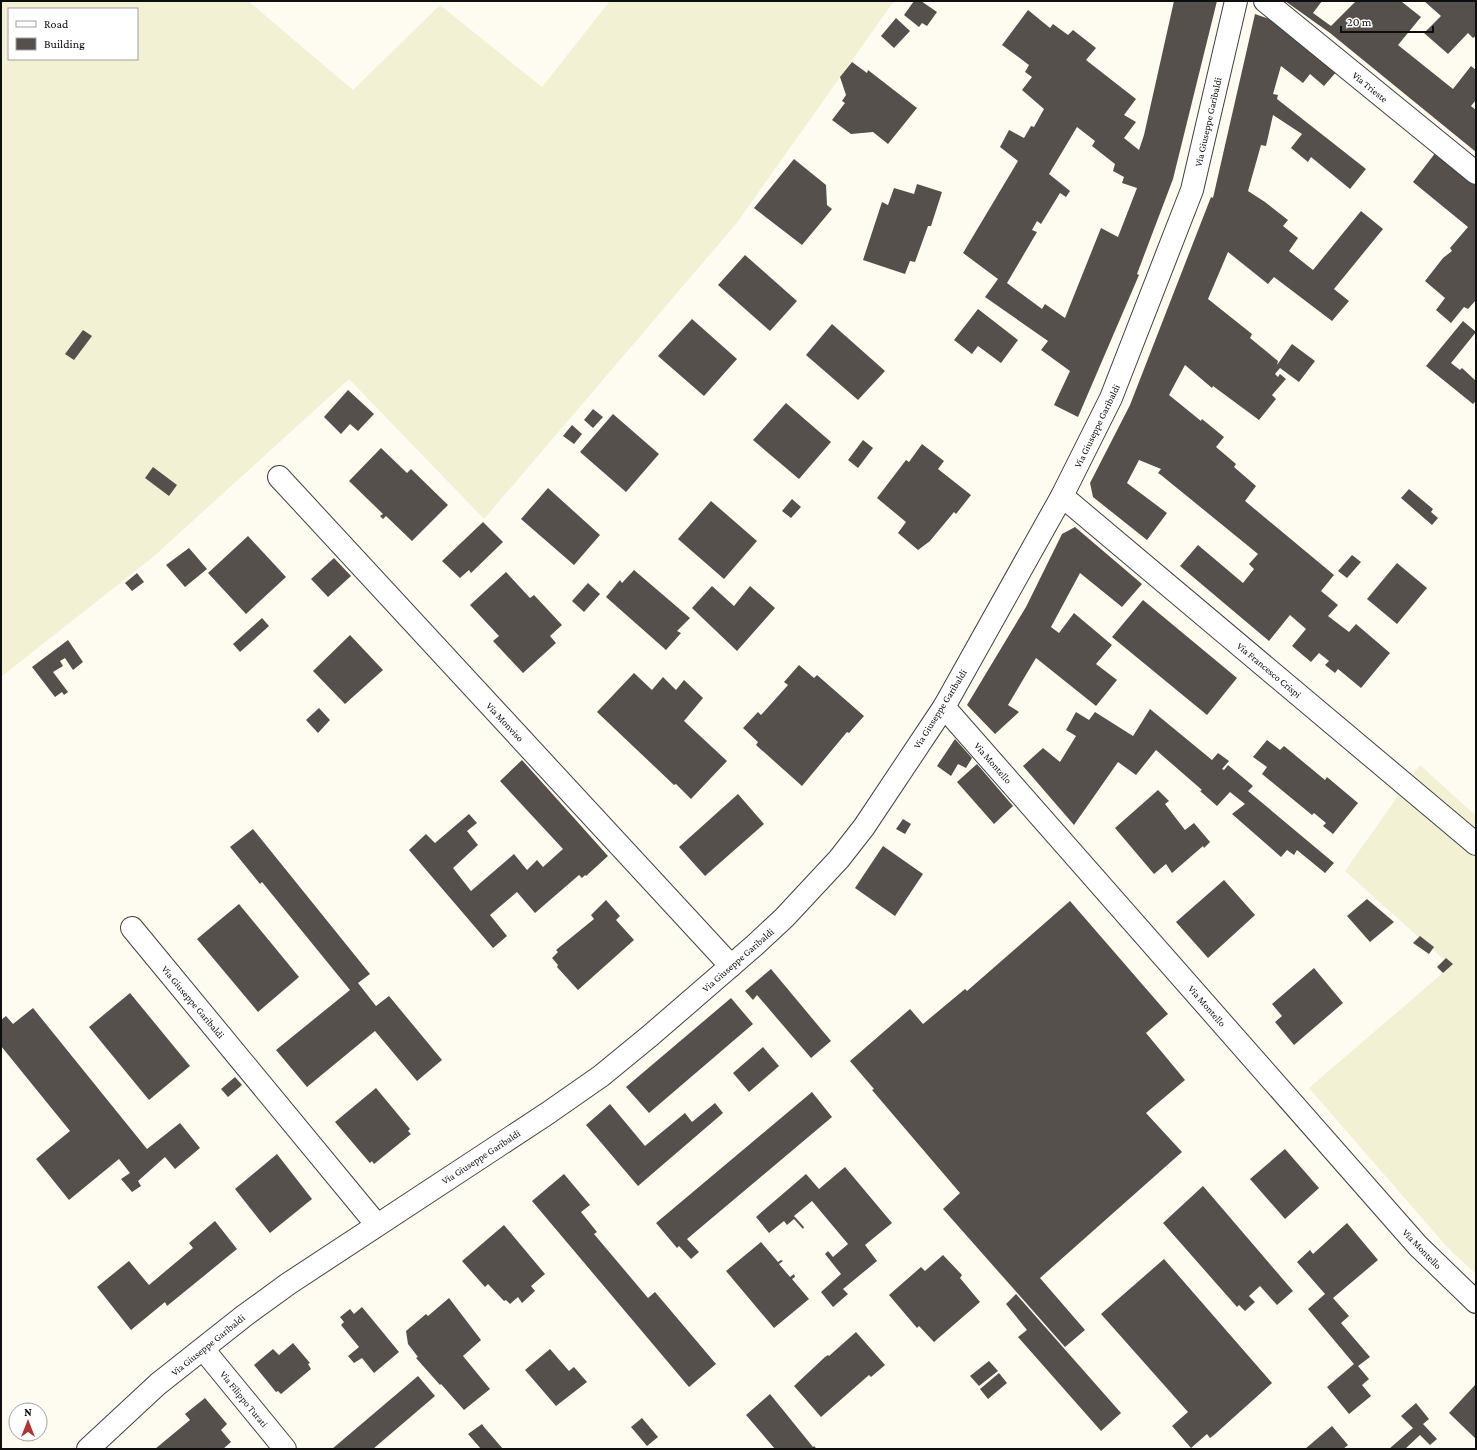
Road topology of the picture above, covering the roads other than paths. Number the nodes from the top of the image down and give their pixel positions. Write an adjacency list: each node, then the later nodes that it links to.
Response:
1 (1236, 1): 5 (street, Via Giuseppe Garibaldi)
2 (1265, 1): 3 (street, Via Trieste)
3 (1476, 173)
4 (279, 477): 9 (street, Via Monviso)
5 (1062, 496): 6 (street, Via Giuseppe Garibaldi); 7 (street, Via Francesco Crispi)
6 (944, 706): 9 (street, Via Giuseppe Garibaldi); 11 (street, Via Montello)
7 (1476, 844)
8 (132, 928): 10 (street, Via Giuseppe Garibaldi)
9 (731, 966): 10 (street, Via Giuseppe Garibaldi)
10 (377, 1225): 12 (street, Via Giuseppe Garibaldi)
11 (1476, 1302)
12 (203, 1349): 13 (street, Via Giuseppe Garibaldi); 14 (street, Via Filippo Turati)
13 (88, 1449)
14 (285, 1449)

